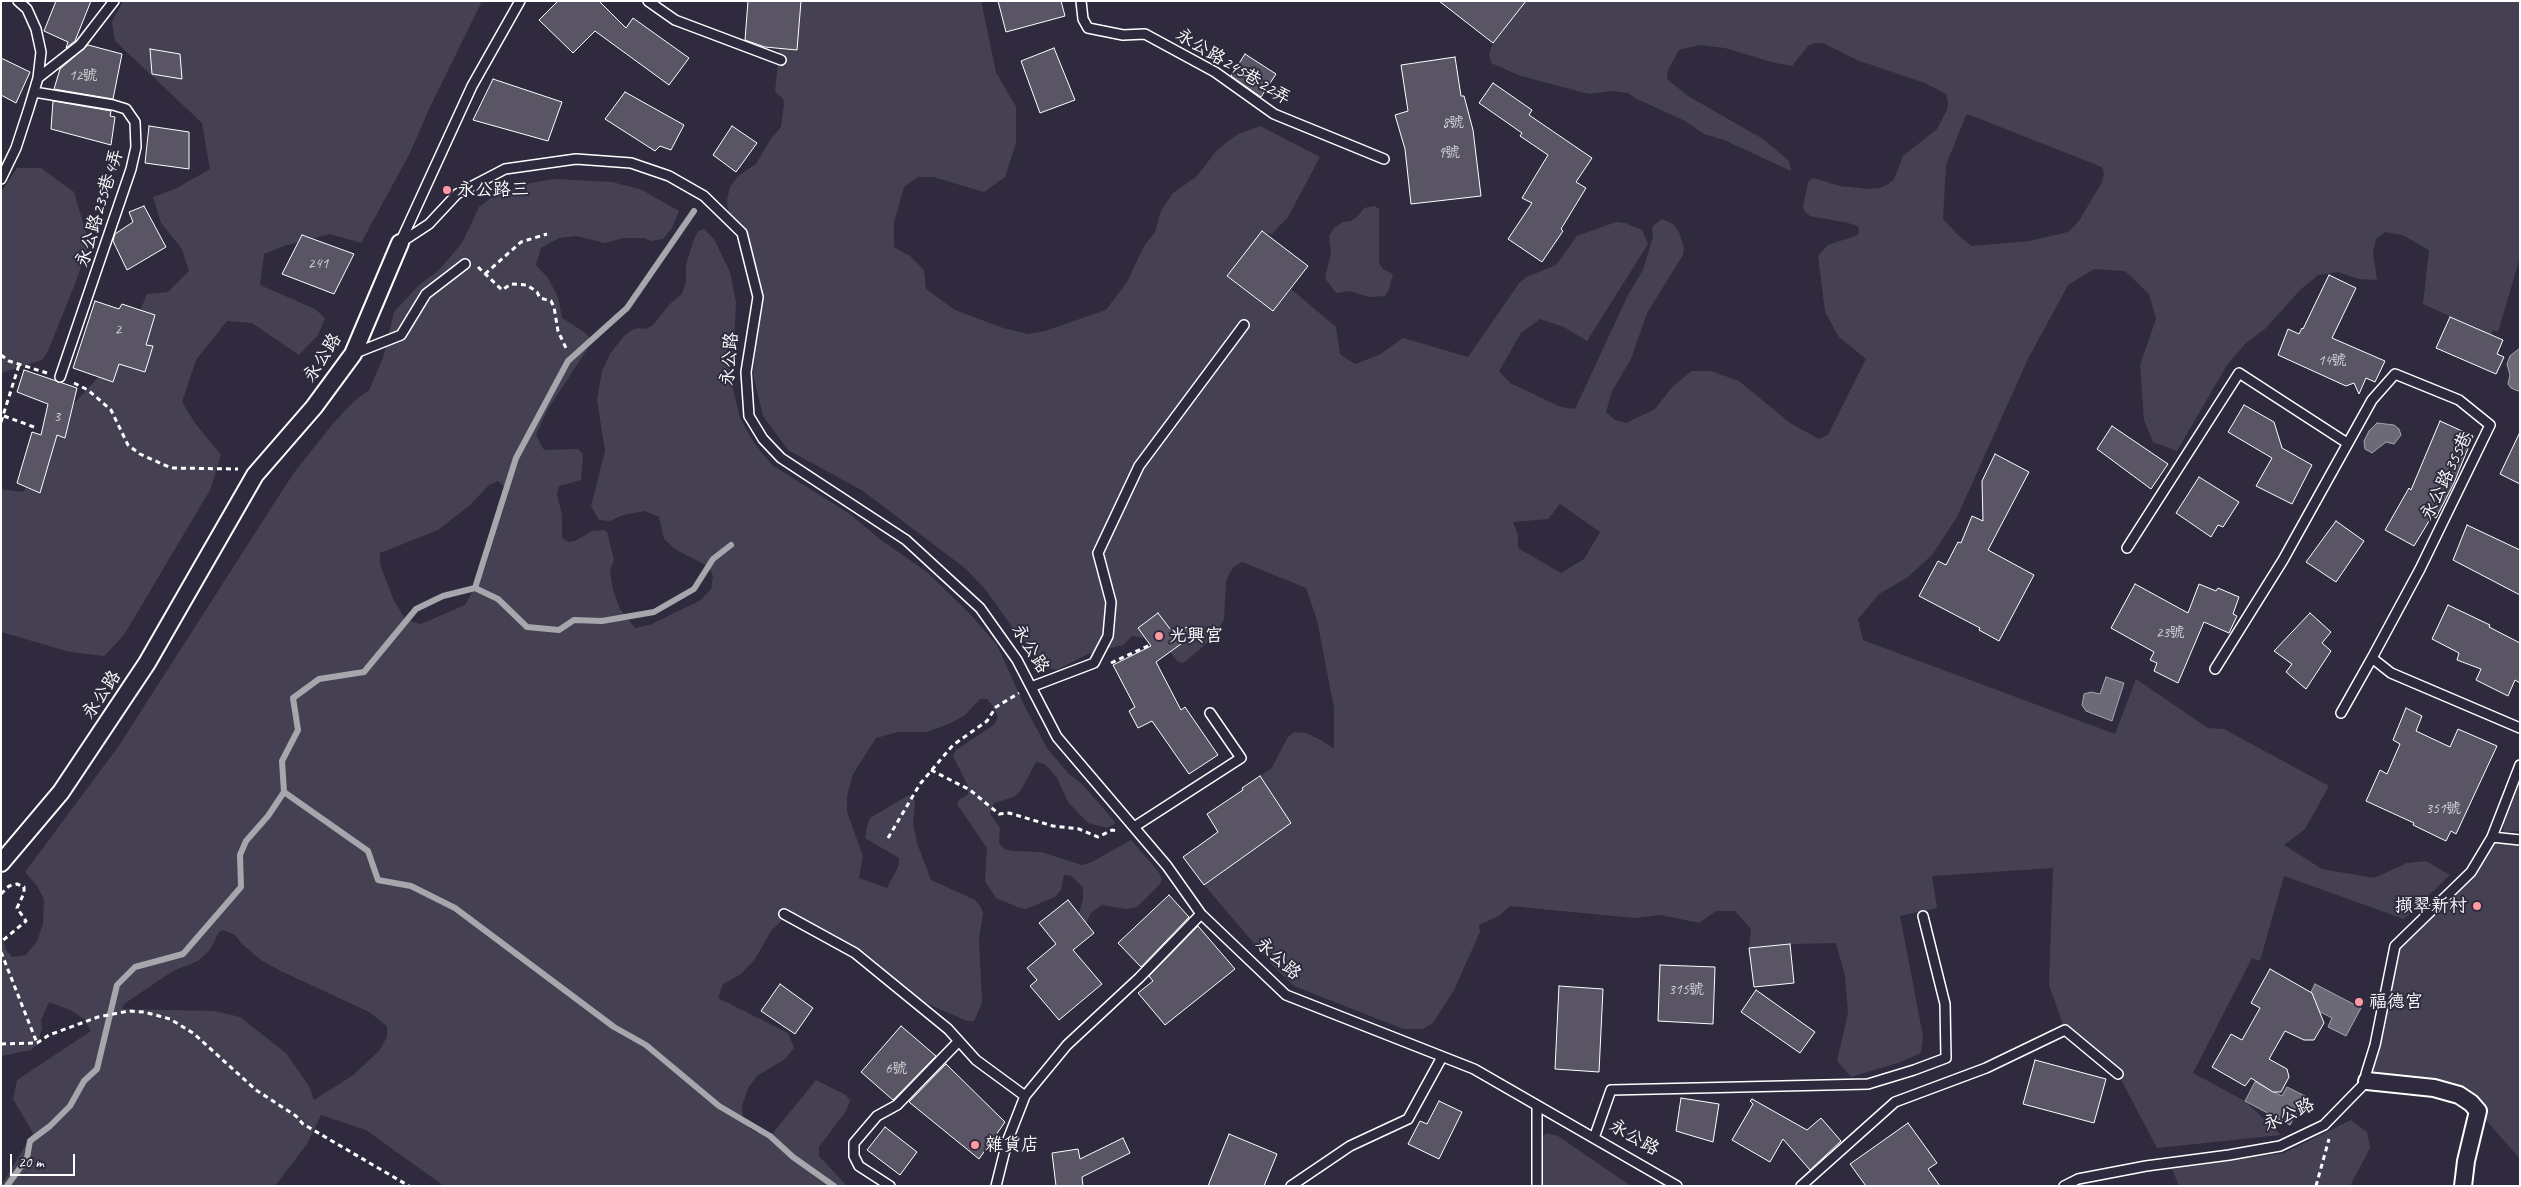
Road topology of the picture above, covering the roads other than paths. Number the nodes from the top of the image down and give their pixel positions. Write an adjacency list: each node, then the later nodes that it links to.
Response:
1 (18, 1): 7 (lane)
2 (114, 1): 7 (lane)
3 (520, 1): 11 (lane)
4 (648, 1): 6 (lane)
5 (1081, 1): 9 (lane, 永公路245巷22弄)
6 (781, 60)
7 (38, 78): 8 (lane)
8 (34, 92): 10 (lane); 15 (lane, 永公路235巷4弄)
9 (1384, 159)
10 (1, 179)
11 (400, 242): 14 (street, 永公路); 20 (lane, 永公路)
12 (465, 264): 14 (lane)
13 (1244, 325): 20 (lane)
14 (353, 354): 28 (street, 永公路)
15 (60, 377)
16 (2347, 443): 17 (lane); 18 (lane, 永公路355巷); 19 (lane, 永公路355巷)
17 (2127, 548)
18 (2372, 658): 22 (lane, 永公路355巷); 23 (lane)
19 (2214, 670)
20 (1031, 687): 25 (lane, 永公路)
21 (1210, 713): 25 (lane)
22 (2341, 713)
23 (2520, 728)
24 (2520, 765): 26 (lane)
25 (1134, 827): 30 (lane, 永公路)
26 (2492, 837): 27 (lane); 35 (lane)
27 (2520, 840)
28 (1, 863)
29 (784, 914): 32 (lane)
30 (1201, 914): 33 (lane, 永公路); 36 (lane)
31 (1923, 916): 38 (lane)
32 (958, 1041): 36 (lane); 39 (lane)
33 (1442, 1057): 37 (lane, 永公路); 41 (lane)
34 (2118, 1074): 44 (lane)
35 (2367, 1081): 45 (lane, 永公路); 46 (street)
36 (1025, 1096): 40 (lane)
37 (1537, 1106): 38 (lane, 永公路); 42 (lane)
38 (1594, 1138): 43 (lane, 永公路)
39 (890, 1186)
40 (996, 1186)
41 (1291, 1186)
42 (1537, 1186)
43 (1677, 1186)
44 (1802, 1186)
45 (2064, 1186)
46 (2463, 1186)

